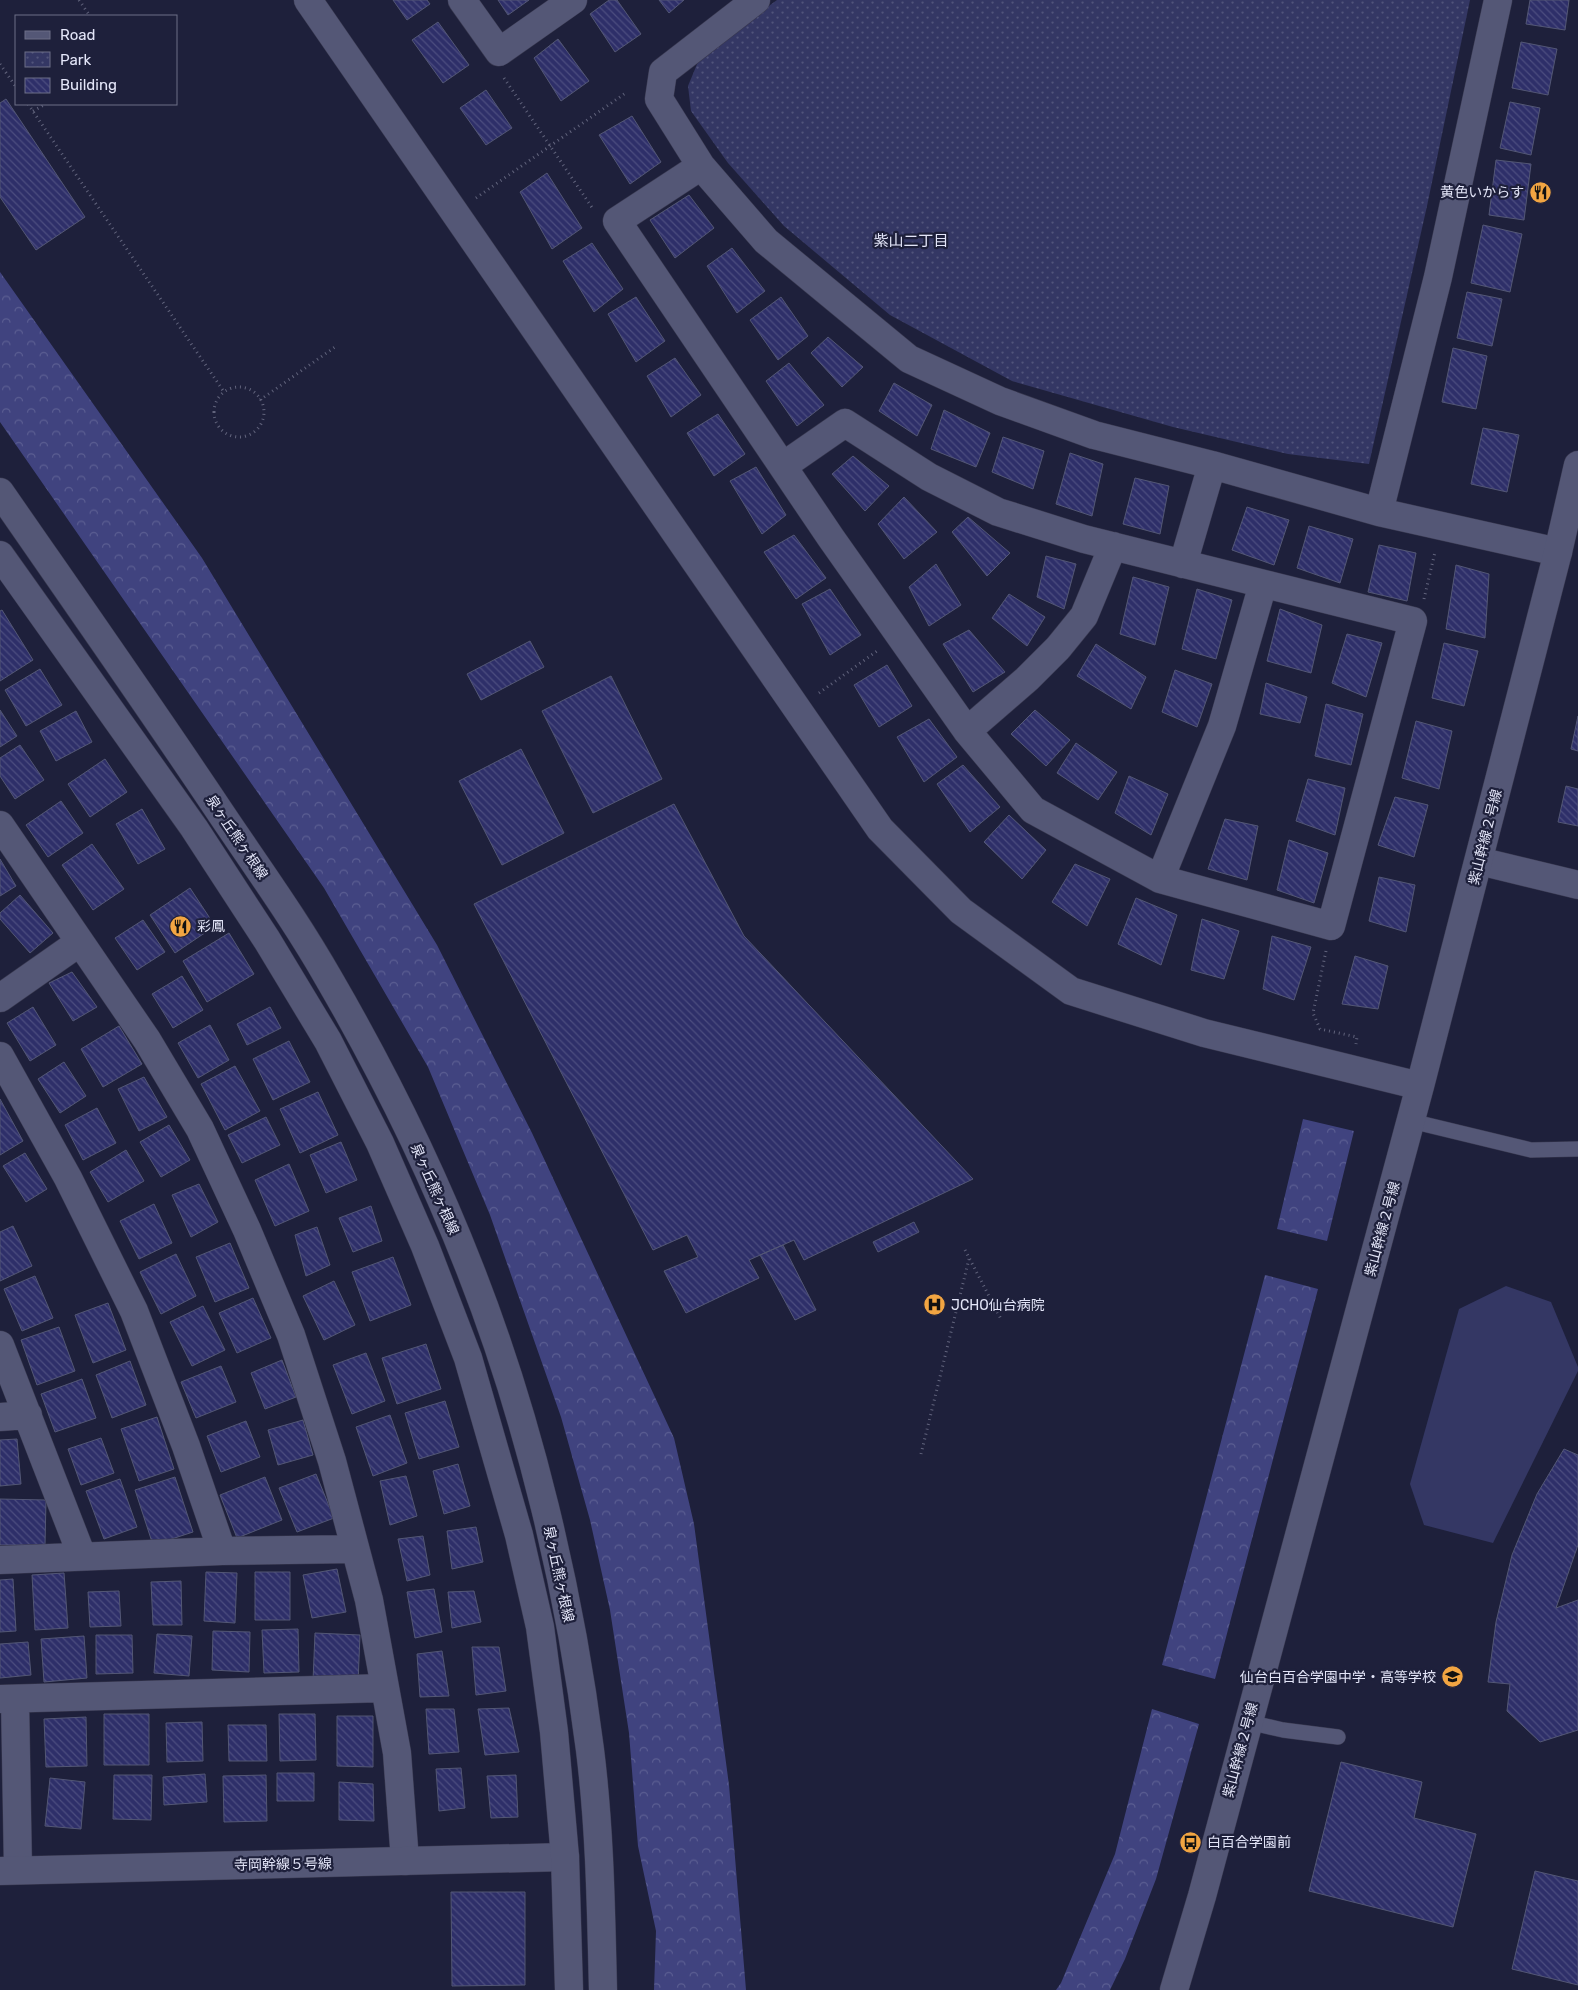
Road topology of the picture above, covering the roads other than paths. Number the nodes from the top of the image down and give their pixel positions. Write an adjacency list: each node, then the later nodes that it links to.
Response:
1 (308, 0): 25 (street)
2 (462, 0): 3 (street)
3 (572, 0)
4 (756, 0): 6 (street)
5 (1498, 0): 11 (street)
6 (701, 166): 7 (street); 9 (street)
7 (1212, 465): 11 (street); 15 (street)
8 (1578, 465): 13 (street, 紫山幹線２号線)
9 (783, 466): 12 (street); 17 (street)
10 (0, 492): 43 (street, 泉ヶ丘熊ヶ根線)
11 (1379, 512): 13 (street)
12 (1113, 546): 15 (street); 17 (street)
13 (1558, 552): 19 (street, 紫山幹線２号線)
14 (0, 555): 39 (street)
15 (1183, 564): 16 (street)
16 (1263, 584): 20 (street); 20 (street)
17 (968, 731): 20 (street)
18 (0, 825): 22 (street)
19 (1479, 861): 21 (street); 25 (street, 紫山幹線２号線)
20 (1160, 879)
21 (1578, 885)
22 (80, 942): 23 (street); 31 (street)
23 (0, 998)
24 (0, 1056): 32 (street)
25 (1420, 1086): 26 (street, 紫山幹線２号線)
26 (1411, 1121): 27 (lane); 37 (street, 紫山幹線２号線)
27 (1578, 1149)
28 (0, 1345): 29 (street)
29 (28, 1415): 30 (street); 33 (street)
30 (0, 1417)
31 (355, 1549): 32 (street); 35 (street)
32 (222, 1551): 33 (street)
33 (82, 1556): 34 (street)
34 (0, 1560)
35 (385, 1688): 36 (street); 40 (street)
36 (8, 1699): 41 (street)
37 (1248, 1722): 38 (lane); 44 (street, 紫山幹線２号線)
38 (1338, 1737)
39 (566, 1858): 40 (street, 寺岡幹線５号線); 42 (street)
40 (405, 1861): 41 (street, 寺岡幹線５号線)
41 (9, 1870)
42 (569, 1990)
43 (603, 1990)
44 (1174, 1990)

